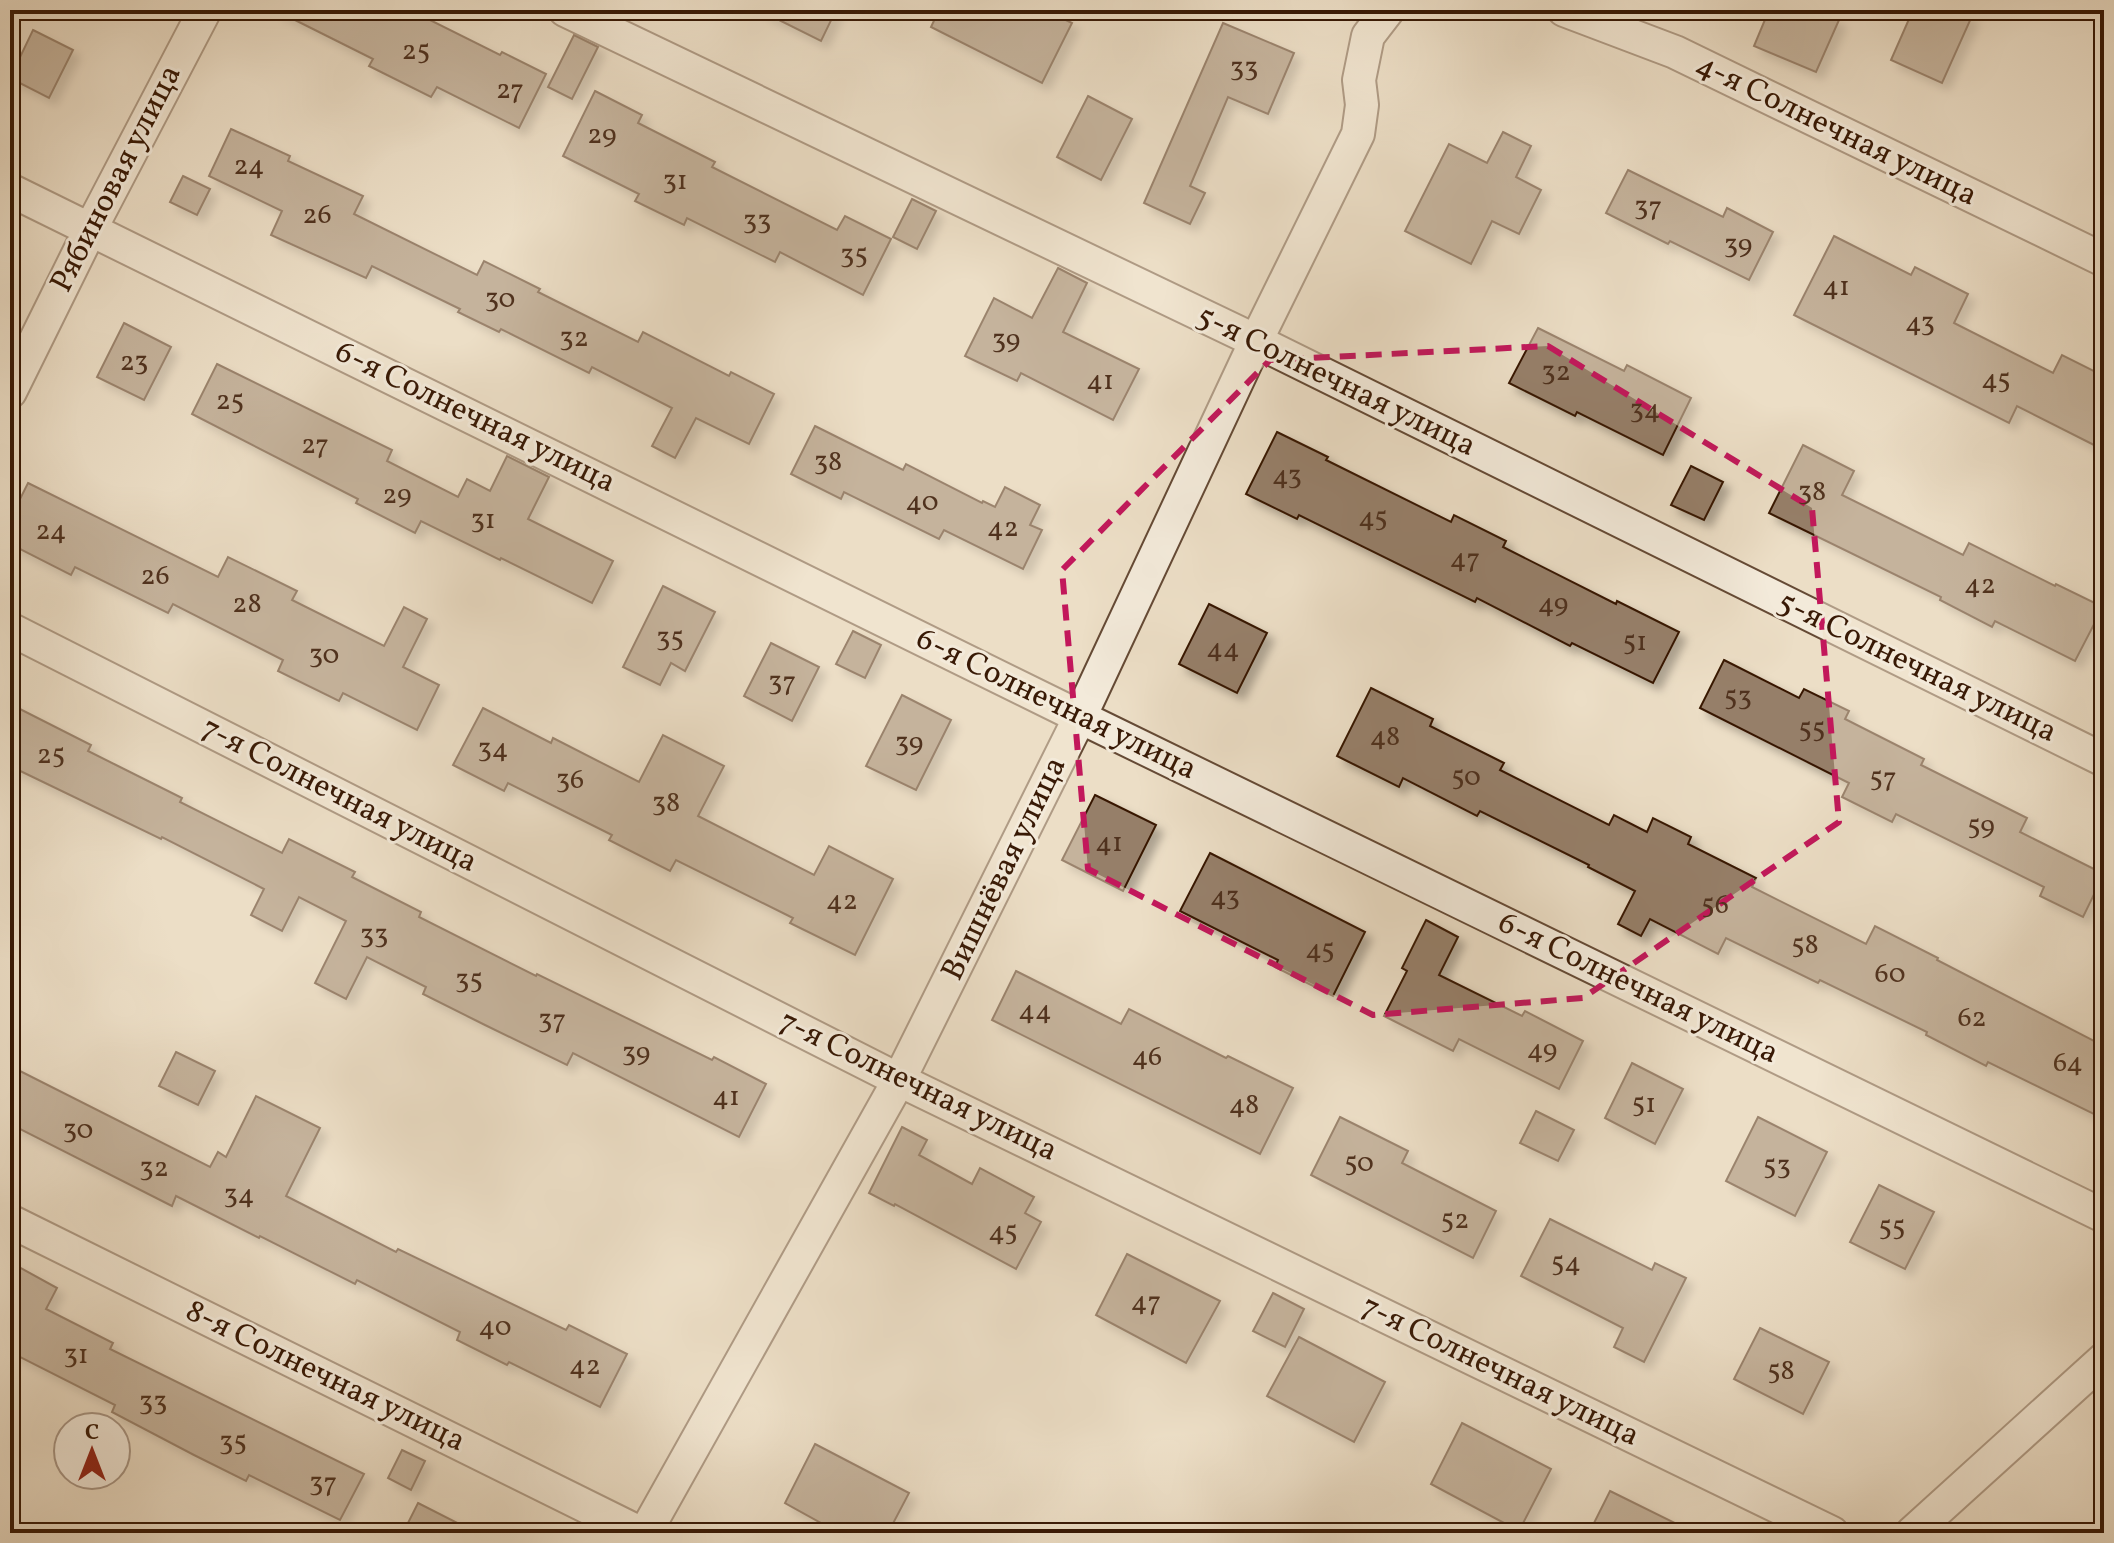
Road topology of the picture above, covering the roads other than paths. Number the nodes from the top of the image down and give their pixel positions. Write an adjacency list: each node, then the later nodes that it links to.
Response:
1 (205, 10): 6 (street, Рябиновая улица)
2 (565, 10): 8 (street, 5-я Солнечная улица)
3 (1388, 10): 8 (street, Вишнёвая улица)
4 (1564, 10): 7 (street, 4-я Солнечная улица)
5 (10, 190): 6 (street, 6-я Солнечная улица)
6 (91, 228): 9 (street, Рябиновая улица); 11 (street, 6-я Солнечная улица)
7 (2104, 260)
8 (1256, 341): 11 (street, Вишнёвая улица); 12 (street, 5-я Солнечная улица)
9 (10, 392)
10 (10, 629): 13 (street, 7-я Солнечная улица)
11 (1080, 717): 13 (street, Вишнёвая улица); 14 (street, 6-я Солнечная улица)
12 (2104, 760)
13 (899, 1080): 17 (street, Вишнёвая улица); 18 (street, 7-я Солнечная улица)
14 (2104, 1216)
15 (10, 1221): 17 (street, 8-я Солнечная улица)
16 (2104, 1359): 19 (street)
17 (643, 1533)
18 (1832, 1533)
19 (1912, 1533)

